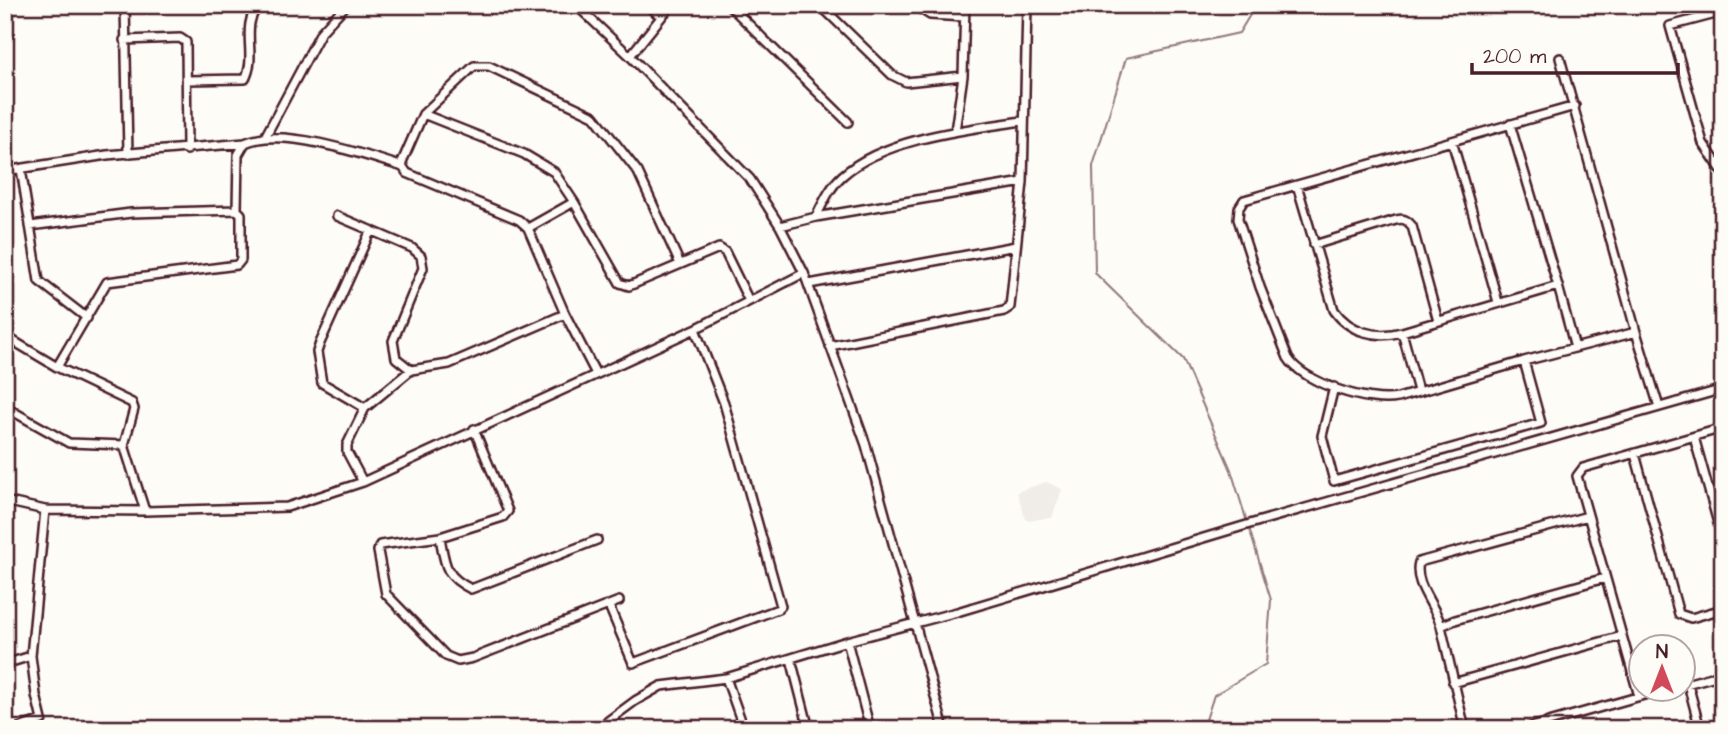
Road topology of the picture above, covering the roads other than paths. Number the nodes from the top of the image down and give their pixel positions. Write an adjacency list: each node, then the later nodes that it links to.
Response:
1 (125, 5): 15 (street)
2 (259, 5): 19 (street)
3 (345, 5): 26 (street)
4 (576, 5): 16 (street)
5 (648, 5): 13 (street)
6 (671, 5): 13 (street)
7 (729, 5): 23 (street)
8 (820, 5): 18 (street)
9 (914, 5): 14 (street)
10 (965, 5): 14 (street)
11 (1027, 5): 22 (street)
12 (1723, 12): 34 (street)
13 (661, 17): 16 (street)
14 (964, 17): 18 (street)
15 (124, 40): 19 (street); 30 (street)
16 (630, 56): 42 (street)
17 (1560, 58): 20 (street)
18 (963, 76): 25 (street)
19 (187, 80): 29 (street)
20 (1575, 106): 24 (street); 58 (street)
21 (423, 114): 31 (street); 37 (street); 47 (street)
22 (1023, 121): 25 (street); 35 (street)
23 (848, 122)
24 (1510, 124): 27 (street); 50 (street)
25 (954, 131): 40 (street)
26 (265, 137): 28 (street); 31 (street)
27 (1452, 141): 36 (street); 52 (street)
28 (246, 143): 29 (street); 38 (street)
29 (187, 150): 30 (street)
30 (128, 153): 32 (street)
31 (403, 167): 43 (street)
32 (20, 169): 33 (street); 41 (street)
33 (5, 171)
34 (1723, 172)
35 (1023, 182): 40 (street); 46 (street)
36 (1297, 185): 45 (street); 66 (street)
37 (574, 202): 43 (street); 47 (street)
38 (237, 210): 41 (street); 54 (street)
39 (337, 216): 44 (street)
40 (816, 218): 42 (street)
41 (30, 226): 54 (street)
42 (780, 226): 48 (street)
43 (528, 228): 53 (street)
44 (371, 230): 64 (street); 71 (street)
45 (1314, 245): 55 (street); 57 (street)
46 (1016, 246): 49 (street); 60 (street)
47 (680, 264): 51 (street)
48 (804, 273): 49 (street); 51 (street)
49 (809, 284): 60 (street)
50 (1558, 285): 52 (street); 61 (street)
51 (749, 301): 56 (street)
52 (1498, 302): 55 (street)
53 (565, 314): 64 (street); 65 (street)
54 (87, 317): 63 (street)
55 (1438, 321): 57 (street)
56 (695, 329): 65 (street); 89 (street)
57 (1402, 332): 68 (street)
58 (1636, 332): 61 (street); 70 (street)
59 (5, 336): 63 (street)
60 (830, 346): 91 (street)
61 (1574, 348): 62 (street)
62 (1524, 361): 68 (street); 77 (street)
63 (57, 367): 75 (street)
64 (411, 370): 71 (street)
65 (596, 374): 73 (street)
66 (1334, 387): 68 (street); 77 (street)
67 (1723, 389): 70 (street)
68 (1418, 391)
69 (5, 407): 75 (street)
70 (1659, 407): 79 (street)
71 (365, 408): 78 (street)
72 (1723, 428): 74 (street)
73 (474, 429): 78 (street); 84 (street)
74 (1695, 437): 76 (street); 86 (street)
75 (124, 445): 82 (street)
76 (1635, 454): 83 (street); 90 (street)
77 (1334, 481): 79 (street)
78 (363, 482): 82 (street)
79 (1338, 499): 91 (street)
80 (5, 501): 81 (street)
81 (45, 510): 82 (street); 96 (street)
82 (145, 511)
83 (1588, 516): 87 (street); 92 (street)
84 (440, 537): 85 (street); 89 (street)
85 (597, 540)
86 (1723, 541)
87 (1605, 578): 92 (street); 93 (street)
88 (619, 601): 89 (street)
89 (609, 606)
90 (1723, 609)
91 (916, 622): 94 (street); 113 (street)
92 (1441, 626): 102 (street)
93 (1622, 636): 95 (street); 102 (street)
94 (847, 641): 97 (street); 112 (street)
95 (1626, 650)
96 (31, 656): 98 (street); 105 (street)
97 (791, 659): 100 (street); 111 (street)
98 (5, 664)
99 (1723, 674): 101 (street)
100 (726, 678): 109 (street); 110 (street)
101 (1696, 681)
102 (1453, 683): 114 (street)
103 (1626, 700): 106 (street)
104 (1691, 702): 115 (street)
105 (42, 720): 107 (street); 108 (street)
106 (1529, 728)
107 (16, 729)
108 (47, 729)
109 (597, 729)
110 (744, 729)
111 (809, 729)
112 (870, 729)
113 (944, 729)
114 (1465, 729)
115 (1700, 729)

